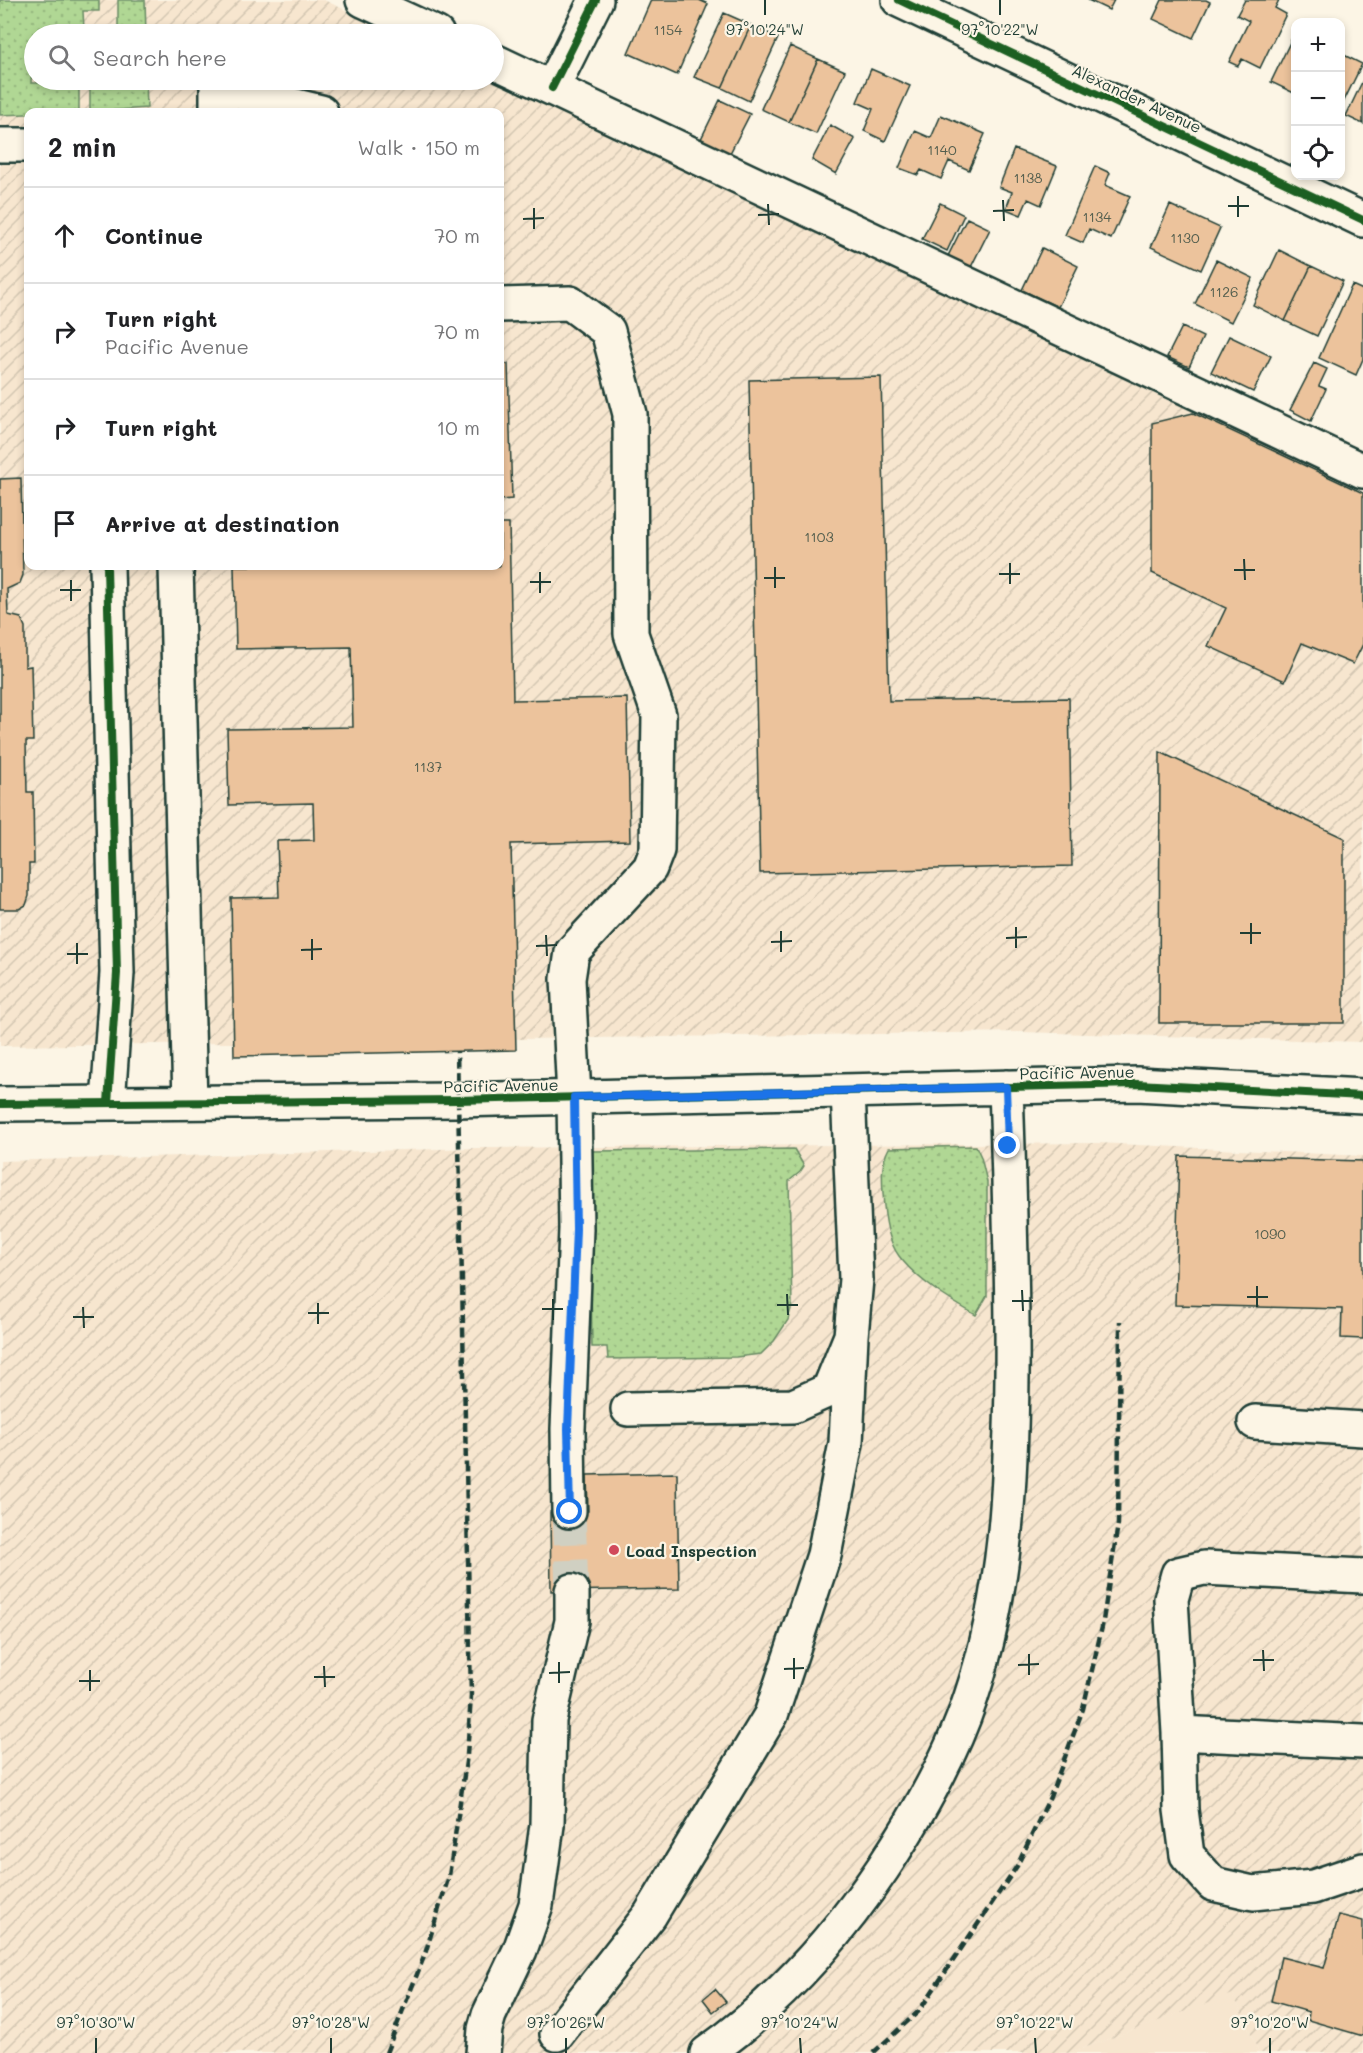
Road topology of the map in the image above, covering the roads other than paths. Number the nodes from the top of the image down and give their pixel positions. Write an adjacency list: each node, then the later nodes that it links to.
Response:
1 (363, 0): 4 (street)
2 (596, 0): 6 (street)
3 (899, 0): 13 (street, Alexander Avenue)
4 (415, 24)
5 (504, 66): 6 (street)
6 (552, 88): 15 (street)
7 (218, 90): 9 (street)
8 (230, 90): 10 (street)
9 (217, 108)
10 (305, 108)
11 (0, 145): 12 (street)
12 (24, 145)
13 (1363, 220)
14 (504, 305): 21 (street)
15 (1363, 471)
16 (107, 570): 23 (street)
17 (176, 570): 22 (street)
18 (1006, 1087): 19 (street, Pacific Avenue); 20 (street, Pacific Avenue); 37 (street)
19 (848, 1091): 21 (street, Pacific Avenue); 25 (street)
20 (1363, 1096)
21 (574, 1097): 22 (street, Pacific Avenue); 29 (street)
22 (190, 1102): 23 (street, Pacific Avenue)
23 (108, 1103): 24 (street, Pacific Avenue)
24 (0, 1104)
25 (851, 1336): 26 (street); 35 (street)
26 (628, 1409)
27 (1255, 1422): 28 (street)
28 (1363, 1429)
29 (570, 1512)
30 (1363, 1576): 32 (street)
31 (572, 1591): 36 (street)
32 (1179, 1733): 33 (street); 34 (street)
33 (1363, 1742)
34 (1363, 1870)
35 (557, 2034)
36 (483, 2053)
37 (707, 2053)

